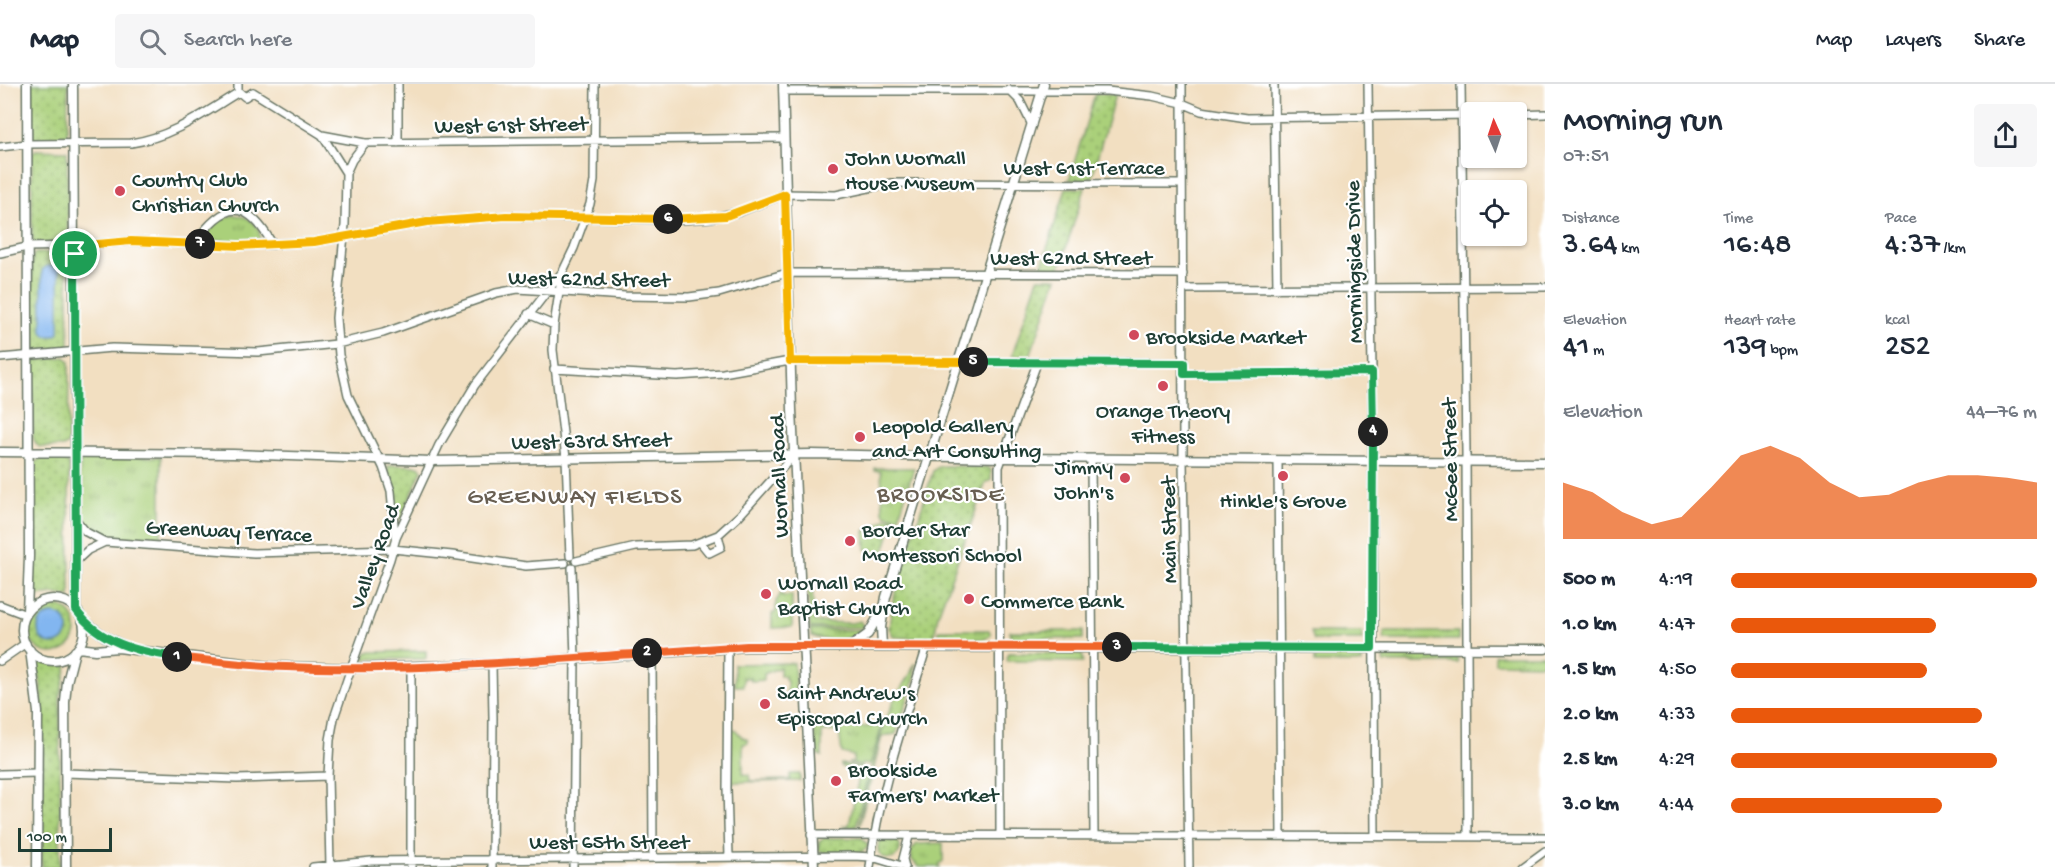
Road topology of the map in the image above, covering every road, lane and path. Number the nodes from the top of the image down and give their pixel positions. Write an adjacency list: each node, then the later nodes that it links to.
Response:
1 (27, 84): 31 (main road)
2 (73, 84): 32 (main road)
3 (398, 84): 29 (street)
4 (595, 84): 28 (street)
5 (982, 84): 16 (street)
6 (999, 84): 17 (street)
7 (1182, 84): 19 (street, Main Street)
8 (1274, 84): 24 (street)
9 (1368, 84): 23 (street, Morningside Drive)
10 (1461, 84): 18 (street, McGee Street)
11 (783, 87): 15 (street); 27 (main road, Wornall Road)
12 (1043, 87): 17 (street); 19 (street); 25 (main road)
13 (239, 88): 14 (street); 32 (street)
14 (253, 88): 26 (street, West 61st Street)
15 (886, 88): 16 (street)
16 (974, 90): 17 (street)
17 (1007, 90): 25 (street)
18 (1461, 102)
19 (1182, 103): 24 (street); 37 (street, Main Street)
20 (1545, 114): 22 (street)
21 (1461, 115): 23 (street)
22 (1527, 115)
23 (1368, 116): 24 (street); 51 (street, Morningside Drive)
24 (1274, 118): 54 (street)
25 (1032, 125): 36 (main road)
26 (322, 135): 30 (street, West 61st Street); 35 (street)
27 (783, 138): 28 (street, West 61st Street); 38 (main road, Wornall Road)
28 (596, 140): 29 (street, West 61st Street); 39 (street)
29 (398, 142): 30 (street, West 61st Street)
30 (365, 143): 35 (street)
31 (27, 144): 32 (street); 33 (street); 44 (main road)
32 (74, 144): 43 (main road)
33 (0, 147)
34 (1462, 168): 52 (street, McGee Street)
35 (346, 173): 40 (street)
36 (1014, 183): 37 (street, West 61st Terrace); 38 (street, West 61st Terrace); 48 (main road)
37 (1182, 184): 49 (street, Main Street)
38 (785, 194): 39 (street, West 61st Terrace); 47 (main road, Wornall Road)
39 (585, 218): 40 (street, West 61st Terrace); 46 (street)
40 (344, 238): 42 (street, West 61st Terrace); 59 (street)
41 (195, 244): 42 (street, West 61st Terrace); 42 (street); 43 (street, West 61st Terrace)
42 (273, 245)
43 (75, 246): 44 (street, West 61st Terrace); 60 (main road)
44 (27, 247): 45 (street, West 61st Terrace); 61 (main road)
45 (0, 252)
46 (562, 271): 55 (street, Valley Road); 56 (street)
47 (787, 273): 48 (street, West 62nd Street); 56 (street, West 62nd Street); 63 (main road, Wornall Road)
48 (987, 273): 49 (street, West 62nd Street); 64 (main road)
49 (1183, 274): 53 (street, Main Street)
50 (1545, 287): 52 (street)
51 (1371, 288): 52 (street); 54 (street); 68 (street, Morningside Drive)
52 (1463, 288): 82 (street, McGee Street)
53 (1183, 289): 54 (street); 66 (street, Main Street)
54 (1277, 289)
55 (546, 291): 56 (street, West 62nd Street); 57 (street, Valley Road); 59 (street, West 62nd Street)
56 (558, 292): 58 (street)
57 (528, 314): 58 (street); 80 (street, Valley Road)
58 (554, 326): 67 (street)
59 (337, 344): 60 (street, West 62nd Street); 79 (street)
60 (75, 351): 61 (street, West 62nd Street); 72 (main road)
61 (27, 355): 62 (street, West 62nd Street); 71 (main road)
62 (0, 358)
63 (790, 361): 64 (street); 67 (street); 73 (main road, Wornall Road)
64 (958, 362): 65 (street); 74 (main road)
65 (1037, 363): 66 (street); 76 (street)
66 (1184, 363): 69 (street, Main Street)
67 (554, 369): 75 (street)
68 (1372, 372): 69 (street); 83 (street, Morningside Drive)
69 (1184, 374): 78 (street, Main Street)
70 (0, 452): 71 (main road, West 63rd Street)
71 (28, 452): 72 (main road, West 63rd Street); 98 (main road)
72 (75, 453): 79 (main road, West 63rd Street); 85 (main road)
73 (794, 455): 74 (main road, West 63rd Street); 75 (main road, West 63rd Street); 86 (street); 100 (main road, Wornall Road)
74 (930, 456): 76 (main road, West 63rd Street); 96 (main road)
75 (566, 458): 80 (main road, West 63rd Street); 91 (street)
76 (1003, 458): 77 (main road, West 63rd Street); 104 (street)
77 (1091, 459): 78 (main road, West 63rd Street); 106 (street)
78 (1183, 459): 81 (main road, West 63rd Street); 107 (street, Main Street)
79 (379, 460): 80 (main road, West 63rd Street); 87 (street)
80 (431, 461): 87 (street, Valley Road)
81 (1278, 461): 83 (main road, West 63rd Street); 109 (street)
82 (1466, 461): 83 (main road, West 63rd Street); 84 (main road, West 63rd Street); 112 (street, McGee Street)
83 (1373, 462): 110 (street, Morningside Drive)
84 (1545, 462)
85 (76, 520): 88 (street, Greenway Terrace); 92 (main road)
86 (718, 535): 89 (street); 89 (street)
87 (396, 538): 90 (street, Valley Road)
88 (105, 542): 90 (street, Greenway Terrace); 92 (street)
89 (701, 543): 91 (street)
90 (393, 549): 93 (street, Greenway Terrace); 119 (street, Valley Road)
91 (573, 559): 93 (street); 94 (street)
92 (76, 561): 97 (main road)
93 (565, 563): 94 (street)
94 (572, 568): 116 (street)
95 (0, 605): 98 (street)
96 (883, 609): 101 (main road); 102 (main road)
97 (76, 610): 98 (main road); 99 (main road)
98 (27, 613): 105 (main road)
99 (82, 619): 111 (main road); 114 (main road)
100 (802, 646): 101 (main road); 108 (main road); 125 (main road, Wornall Road)
101 (850, 646): 102 (main road)
102 (882, 646): 103 (main road)
103 (927, 646): 104 (main road); 126 (street)
104 (1000, 646): 106 (main road); 127 (street)
105 (28, 647): 111 (main road); 117 (street); 121 (main road)
106 (1093, 647): 107 (main road); 128 (street)
107 (1187, 647): 109 (main road); 133 (street, Main Street)
108 (728, 648): 115 (main road); 137 (street)
109 (1279, 648): 110 (main road); 130 (street)
110 (1372, 648): 112 (main road); 131 (street, Morningside Drive)
111 (76, 649): 114 (main road); 122 (main road)
112 (1468, 649): 113 (main road); 132 (street, McGee Street)
113 (1545, 649)
114 (141, 651): 119 (main road)
115 (652, 653): 116 (main road); 139 (street)
116 (575, 658): 118 (main road); 141 (street)
117 (0, 660)
118 (492, 664): 120 (main road); 140 (street)
119 (351, 668): 120 (main road); 124 (street, Valley Road)
120 (411, 668): 142 (street)
121 (38, 773): 123 (street); 144 (main road)
122 (65, 773): 124 (street); 145 (main road)
123 (0, 774)
124 (328, 776): 143 (street, Valley Road)
125 (811, 835): 126 (street); 136 (main road, Wornall Road)
126 (874, 835): 129 (street); 138 (street)
127 (1000, 835): 128 (street); 129 (street)
128 (1094, 835): 133 (street)
129 (909, 836): 149 (street)
130 (1281, 836): 131 (street); 133 (street)
131 (1375, 836): 132 (street)
132 (1468, 836): 134 (street)
133 (1188, 837): 150 (street, Main Street)
134 (1545, 837)
135 (1545, 851): 151 (street)
136 (813, 856): 137 (street, West 65th Street); 138 (street, West 65th Street); 147 (main road, Wornall Road)
137 (729, 857): 139 (street, West 65th Street)
138 (872, 857): 148 (street); 149 (street, West 65th Street)
139 (653, 858): 141 (street, West 65th Street)
140 (492, 863): 141 (street, West 65th Street); 142 (street, West 65th Street)
141 (573, 863)
142 (411, 864): 143 (street, West 65th Street)
143 (330, 866): 146 (street, West 65th Street)
144 (37, 867)
145 (66, 867)
146 (313, 867)
147 (814, 867)
148 (870, 867)
149 (905, 867)
150 (1189, 867)
151 (1523, 867)

